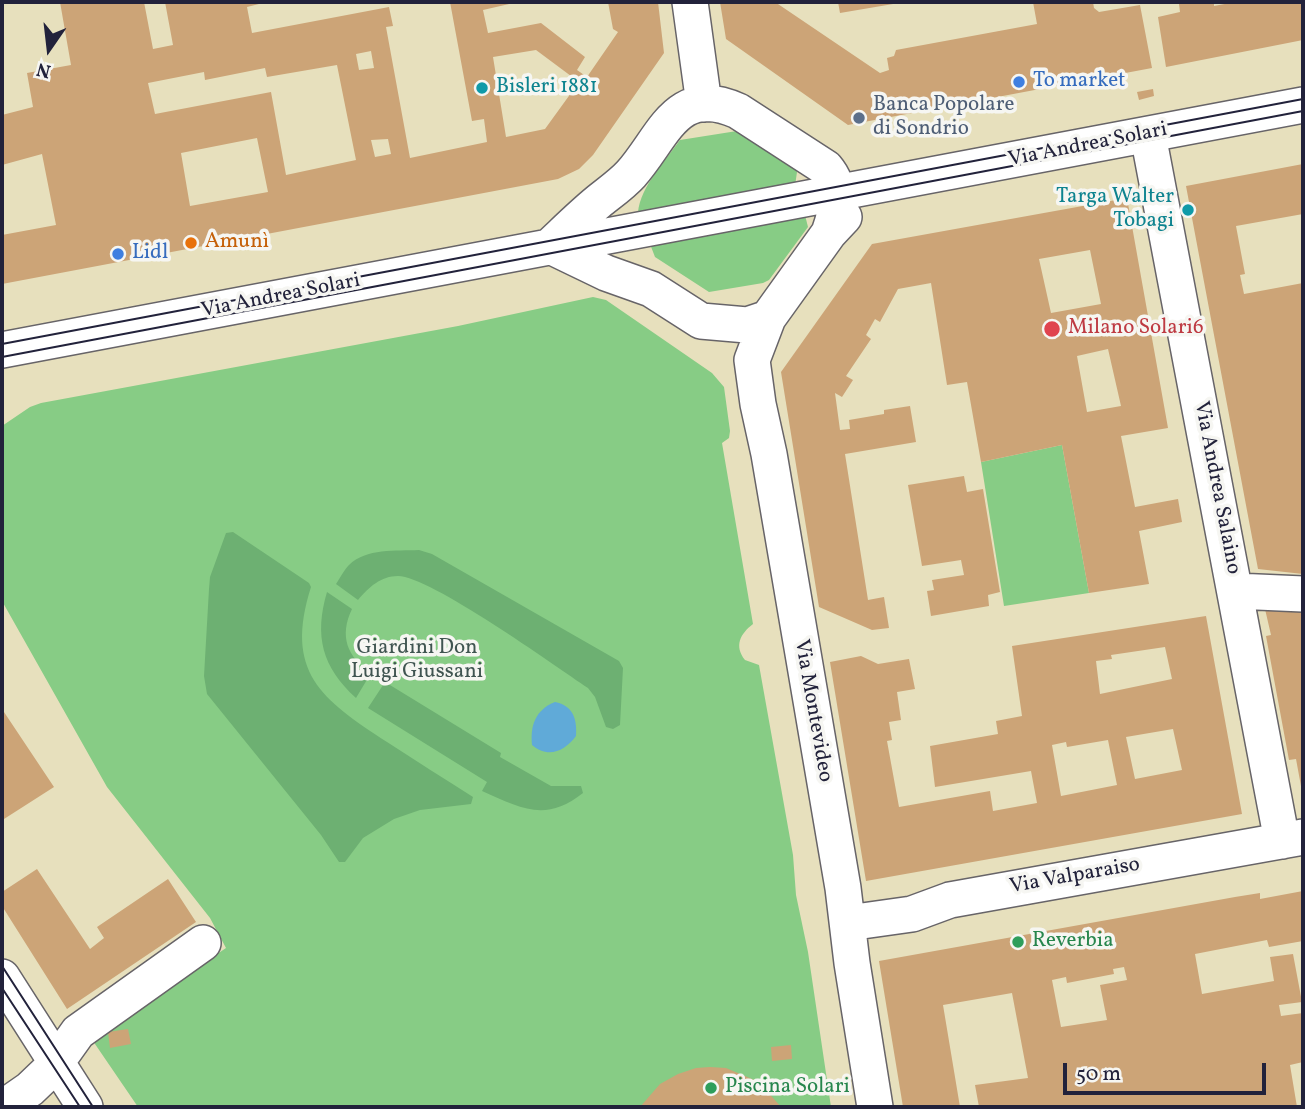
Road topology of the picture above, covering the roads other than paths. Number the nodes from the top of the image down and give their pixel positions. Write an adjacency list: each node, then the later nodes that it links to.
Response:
1 (690, 2): 2 (street)
2 (704, 104): 5 (street); 6 (street)
3 (1303, 105): 4 (street, Via Andrea Solari)
4 (1148, 135): 7 (street, Via Andrea Solari); 14 (street, Via Andrea Salaino)
5 (631, 175): 8 (street); 10 (street)
6 (832, 180): 7 (street, Via Andrea Solari); 8 (street, Via Andrea Solari); 9 (street)
7 (872, 187): 9 (street)
8 (627, 233): 10 (street, Via Andrea Solari); 11 (street)
9 (829, 233): 12 (street)
10 (550, 246): 11 (street); 13 (street, Via Andrea Solari)
11 (651, 289): 12 (street)
12 (768, 318): 17 (street, Via Montevideo)
13 (6, 351)
14 (1235, 591): 15 (street); 16 (street, Via Andrea Salaino)
15 (1303, 594)
16 (1293, 839): 17 (street, Via Valparaiso)
17 (848, 923): 23 (street, Via Montevideo)
18 (203, 943): 20 (street)
19 (2, 977): 20 (street)
20 (57, 1063): 21 (street); 22 (street)
21 (4, 1107)
22 (85, 1107)
23 (875, 1107)

